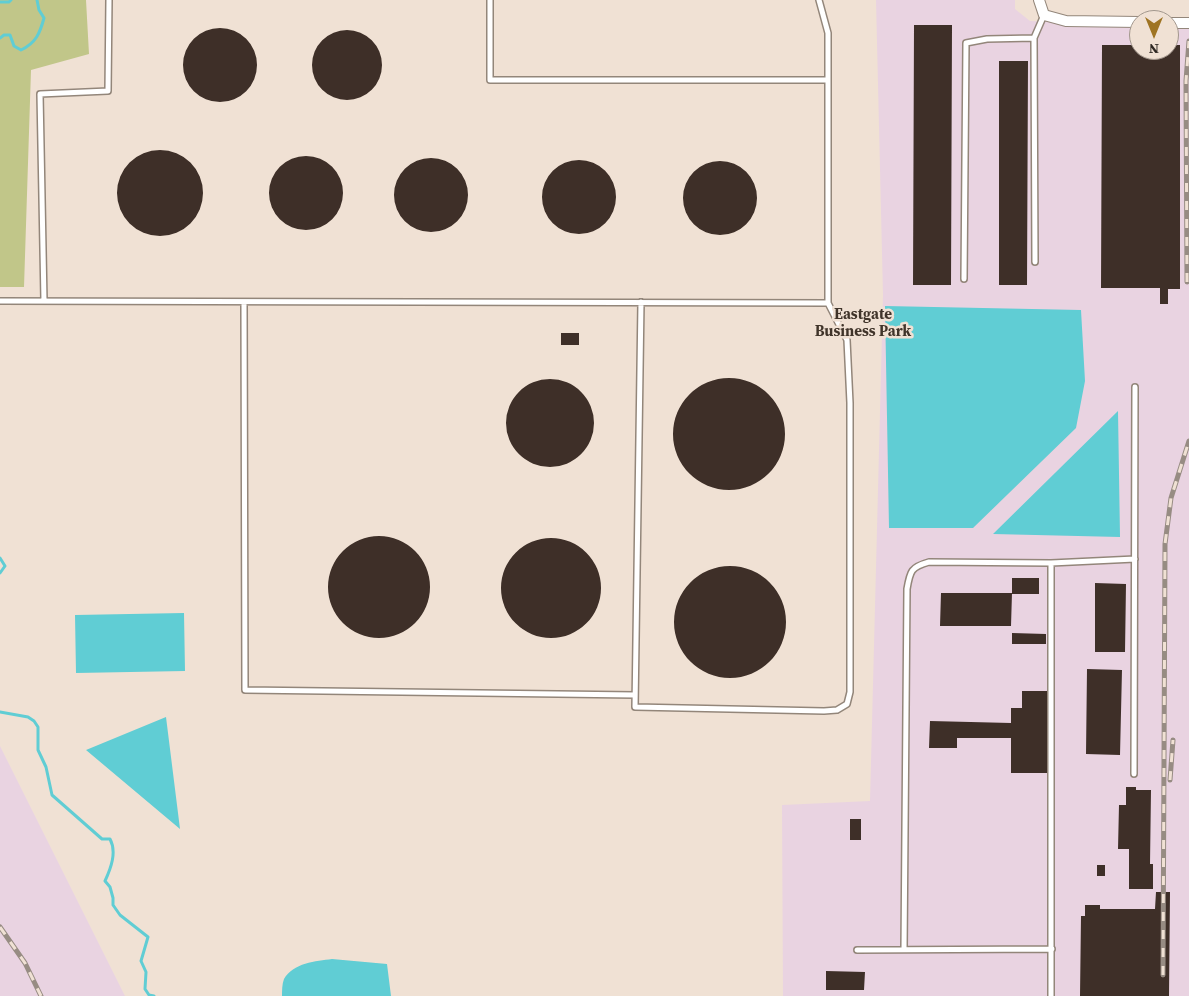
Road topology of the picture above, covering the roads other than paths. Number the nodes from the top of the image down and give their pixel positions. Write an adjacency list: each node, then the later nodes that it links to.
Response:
1 (109, 0): 12 (lane)
2 (490, 0): 8 (lane)
3 (819, 0): 8 (lane)
4 (1039, 0): 5 (street)
5 (1044, 15): 6 (street); 7 (lane)
6 (1129, 22)
7 (1034, 38): 9 (lane); 10 (lane)
8 (828, 80): 15 (lane)
9 (1035, 262)
10 (964, 279)
11 (0, 301): 12 (lane)
12 (44, 301): 13 (lane)
13 (244, 302): 14 (lane); 19 (lane)
14 (641, 302): 15 (lane); 19 (lane)
15 (828, 303): 19 (lane)
16 (1135, 387): 17 (lane)
17 (1135, 559): 18 (lane); 20 (lane)
18 (1050, 563): 21 (lane); 23 (lane)
19 (635, 695)
20 (1134, 774)
21 (1052, 949): 23 (lane); 24 (lane)
22 (857, 950): 23 (lane)
23 (904, 950)
24 (1051, 996)

